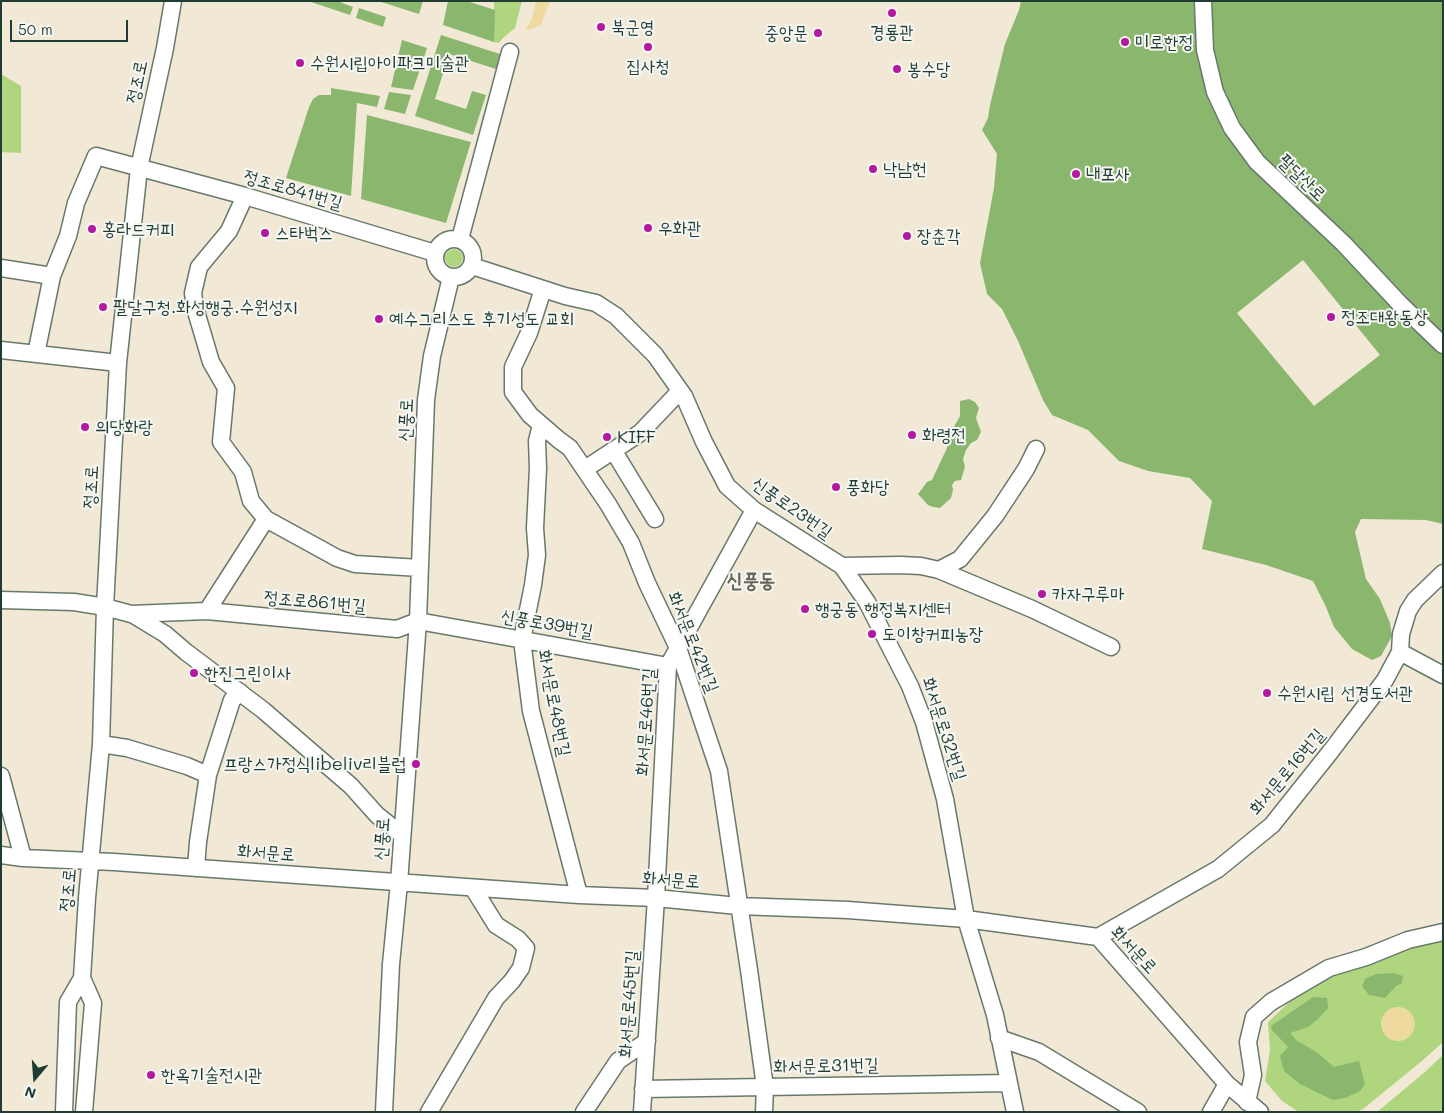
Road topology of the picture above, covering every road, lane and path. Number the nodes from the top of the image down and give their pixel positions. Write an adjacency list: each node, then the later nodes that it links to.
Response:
1 (173, 1): 4 (street, 정조로)
2 (1203, 1): 13 (street, 팔달산로)
3 (510, 52): 6 (street)
4 (139, 168): 5 (street, 정조로841번길); 10 (street, 정조로841번길); 16 (street, 정조로)
5 (245, 196): 7 (street, 정조로841번길); 24 (street)
6 (460, 239): 7 (street); 8 (street)
7 (435, 253): 11 (street)
8 (472, 266): 11 (street); 12 (street, 신풍로23번길)
9 (1, 268): 10 (street)
10 (52, 276): 15 (street)
11 (451, 277): 26 (street, 신풍로)
12 (542, 289): 17 (street, 신풍로23번길); 18 (street, 화서문로42번길)
13 (1443, 345)
14 (1, 350): 15 (street)
15 (36, 354): 16 (street)
16 (118, 363): 30 (street, 정조로)
17 (680, 391): 20 (street); 22 (street, 신풍로23번길)
18 (541, 425): 21 (street, 화서문로42번길); 34 (street, 화서문로48번길)
19 (1036, 449): 27 (street)
20 (613, 450): 21 (street); 23 (street)
21 (585, 469): 36 (street, 화서문로42번길)
22 (754, 510): 25 (street, 신풍로23번길); 36 (street, 화서문로46번길)
23 (655, 519)
24 (266, 520): 26 (street); 31 (street)
25 (842, 566): 27 (street); 54 (street, 화서문로32번길)
26 (420, 568): 33 (street, 신풍로)
27 (939, 570): 35 (street)
28 (1443, 573): 37 (street, 화서문로16번길)
29 (1, 600): 30 (street, 정조로861번길)
30 (105, 607): 32 (street, 정조로861번길); 41 (street, 정조로)
31 (207, 611): 32 (street, 정조로861번길); 33 (street, 정조로861번길)
32 (131, 614): 40 (street)
33 (418, 622): 34 (street, 신풍로39번길); 44 (street, 신풍로)
34 (522, 640): 38 (street, 신풍로39번길); 51 (street, 화서문로48번길)
35 (1112, 646)
36 (678, 648): 38 (street, 화서문로46번길); 53 (street, 화서문로42번길)
37 (1400, 652): 39 (street); 56 (street, 화서문로16번길)
38 (668, 666): 52 (street, 화서문로46번길)
39 (1443, 675)
40 (240, 692): 42 (street); 44 (street)
41 (101, 744): 42 (street); 47 (street, 정조로)
42 (208, 775): 48 (street)
43 (1, 777): 46 (street)
44 (402, 835): 49 (street, 신풍로)
45 (1, 855): 46 (street, 화서문로)
46 (23, 858): 47 (street, 화서문로)
47 (91, 861): 48 (street, 화서문로); 57 (street, 정조로)
48 (196, 868): 49 (street, 화서문로)
49 (399, 882): 50 (street, 화서문로); 67 (street, 신풍로)
50 (473, 888): 51 (street, 화서문로); 68 (street)
51 (580, 895): 52 (street, 화서문로)
52 (656, 898): 53 (street, 화서문로); 59 (street, 화서문로45번길)
53 (738, 906): 54 (street, 화서문로); 62 (street, 화서문로42번길)
54 (966, 919): 56 (street, 화서문로); 58 (street)
55 (1443, 932): 64 (street)
56 (1098, 937): 61 (street, 화서문로)
57 (82, 978): 65 (street, 정조로); 66 (street, 정조로)
58 (1000, 1038): 60 (street); 73 (street)
59 (647, 1041): 63 (street, 화서문로45번길); 69 (street)
60 (1009, 1083): 62 (street, 화서문로31번길); 72 (street)
61 (1227, 1084): 64 (street, 화서문로); 74 (street)
62 (765, 1087): 63 (street, 화서문로31번길); 71 (street, 화서문로42번길)
63 (643, 1089): 70 (street, 화서문로45번길)
64 (1254, 1107)
65 (64, 1112)
66 (84, 1112)
67 (384, 1112)
68 (429, 1112)
69 (584, 1112)
70 (642, 1112)
71 (764, 1112)
72 (1015, 1112)
73 (1138, 1112)
74 (1211, 1112)

